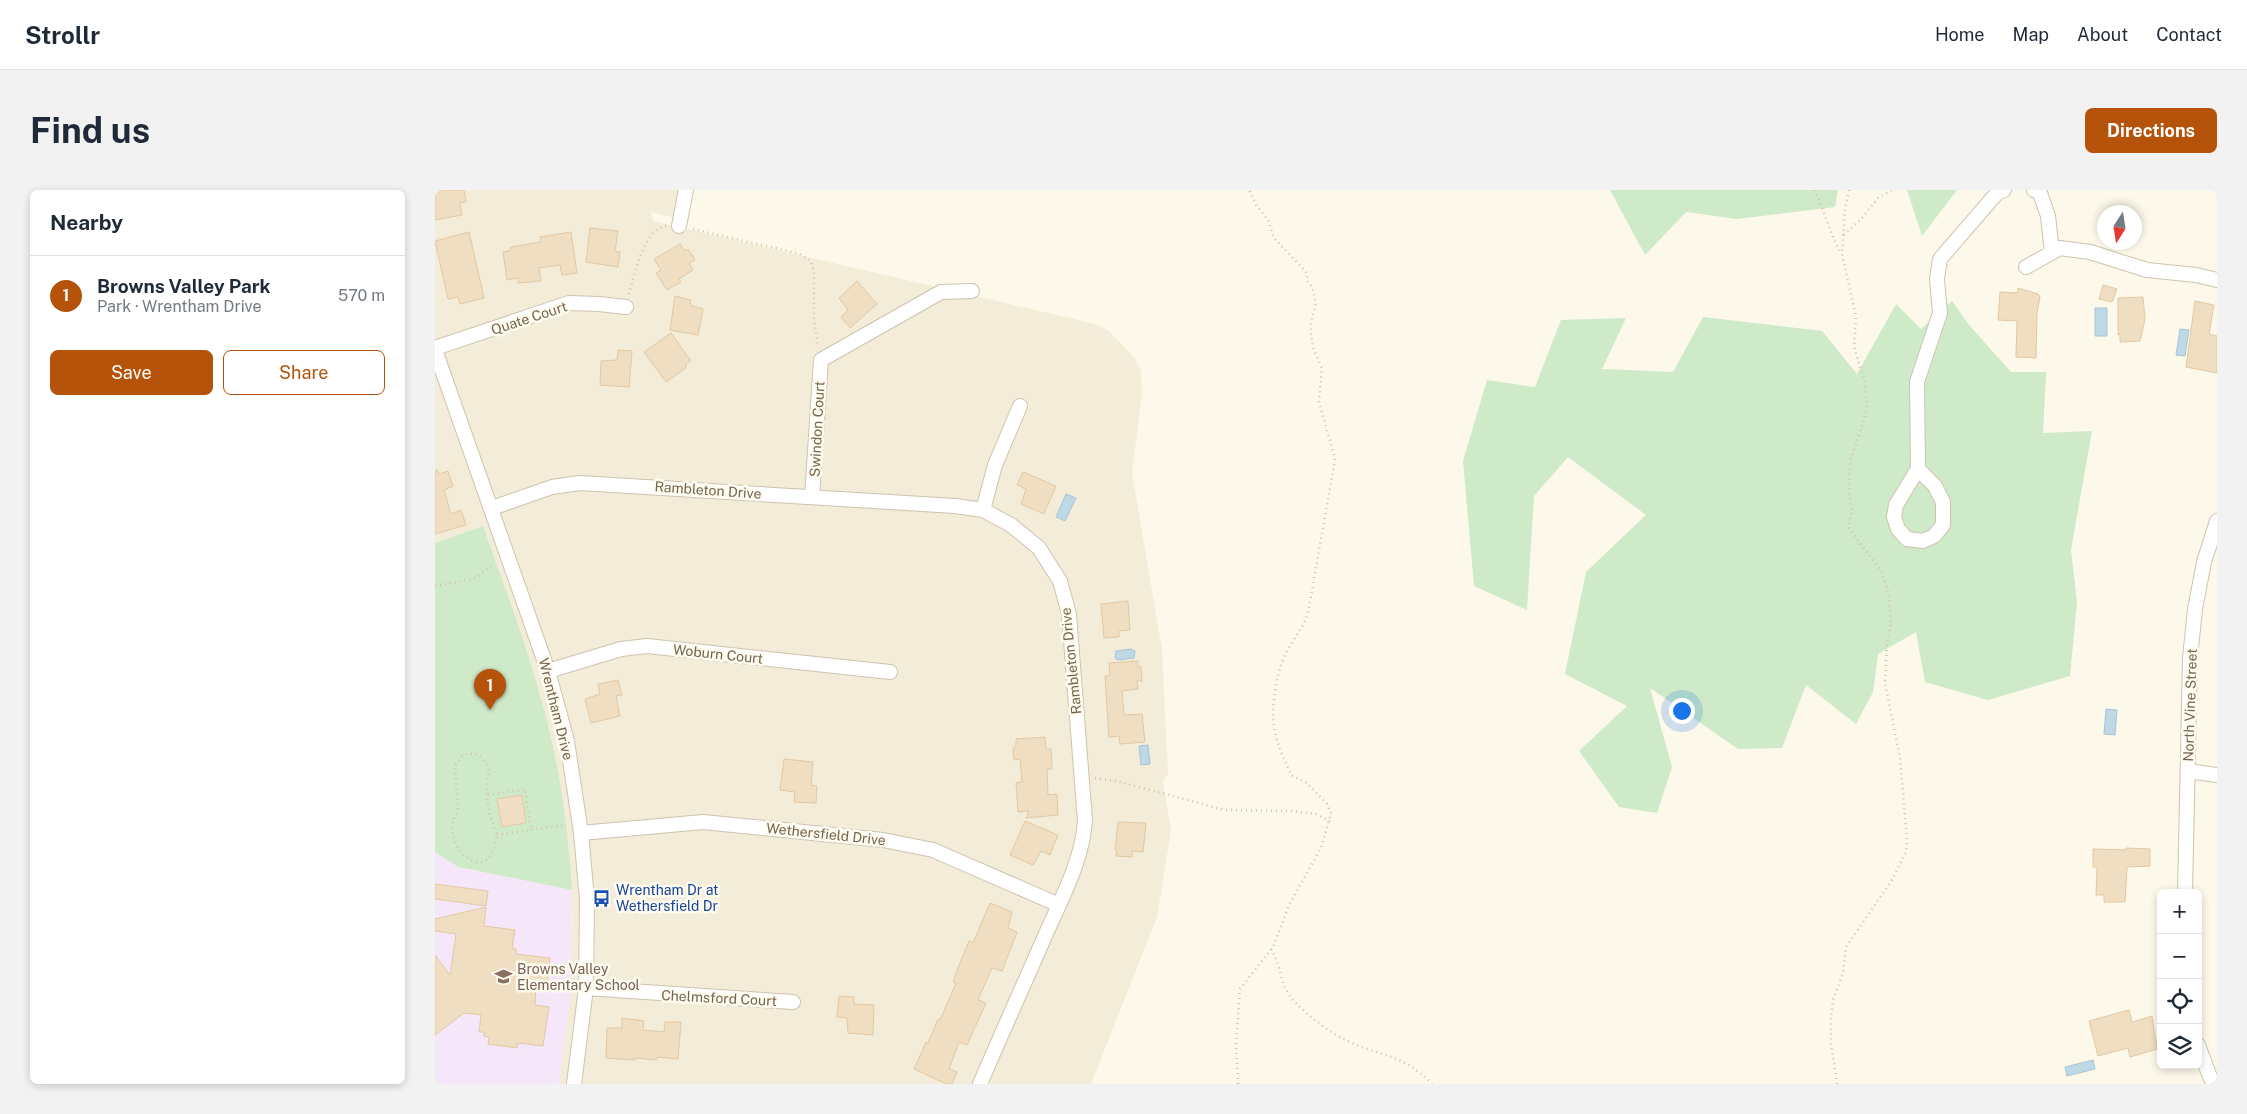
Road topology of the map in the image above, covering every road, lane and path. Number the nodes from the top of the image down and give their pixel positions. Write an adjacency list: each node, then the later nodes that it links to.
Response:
1 (686, 190): 8 (street)
2 (1249, 190): 32 (path)
3 (1814, 190): 11 (path)
4 (1849, 190): 9 (path)
5 (1892, 190): 9 (path)
6 (2004, 190): 19 (street)
7 (2034, 190): 10 (street)
8 (679, 226): 15 (path); 17 (path)
9 (1843, 236): 11 (path)
10 (2052, 252): 12 (street); 13 (street)
11 (1842, 254): 49 (path)
12 (2026, 267)
13 (2217, 280)
14 (972, 291): 17 (street)
15 (626, 308): 16 (street, Quate Court)
16 (435, 349): 21 (street, Wrentham Drive)
17 (821, 360): 20 (street, Swindon Court)
18 (1020, 406): 22 (street)
19 (1918, 469): 19 (street)
20 (813, 497): 21 (street, Rambleton Drive); 22 (street, Rambleton Drive)
21 (492, 508): 26 (street, Wrentham Drive)
22 (983, 510): 30 (street, Rambleton Drive)
23 (2217, 521): 28 (street, North Vine Street)
24 (493, 564): 25 (path)
25 (435, 586)
26 (548, 671): 27 (street, Woburn Court); 36 (street, Wrentham Drive)
27 (890, 672)
28 (2188, 771): 29 (street); 39 (street, North Vine Street)
29 (2217, 775)
30 (1082, 777): 32 (path); 40 (street, Rambleton Drive)
31 (488, 795): 33 (path); 35 (path); 37 (path)
32 (1330, 821): 41 (path)
33 (449, 823)
34 (563, 825): 35 (path)
35 (531, 829): 37 (path)
36 (581, 833): 40 (street, Wethersfield Drive); 42 (street, Wrentham Drive)
37 (497, 835): 38 (path)
38 (463, 860)
39 (2185, 889)
40 (1059, 905): 46 (street, Rambleton Drive)
41 (1271, 949): 47 (path); 48 (path)
42 (586, 988): 43 (street, Chelmsford Court); 45 (street, Wrentham Drive)
43 (793, 1002)
44 (2202, 1056): 50 (street)
45 (574, 1084)
46 (980, 1084)
47 (1238, 1084)
48 (1432, 1084)
49 (1837, 1084)
50 (2215, 1084)

